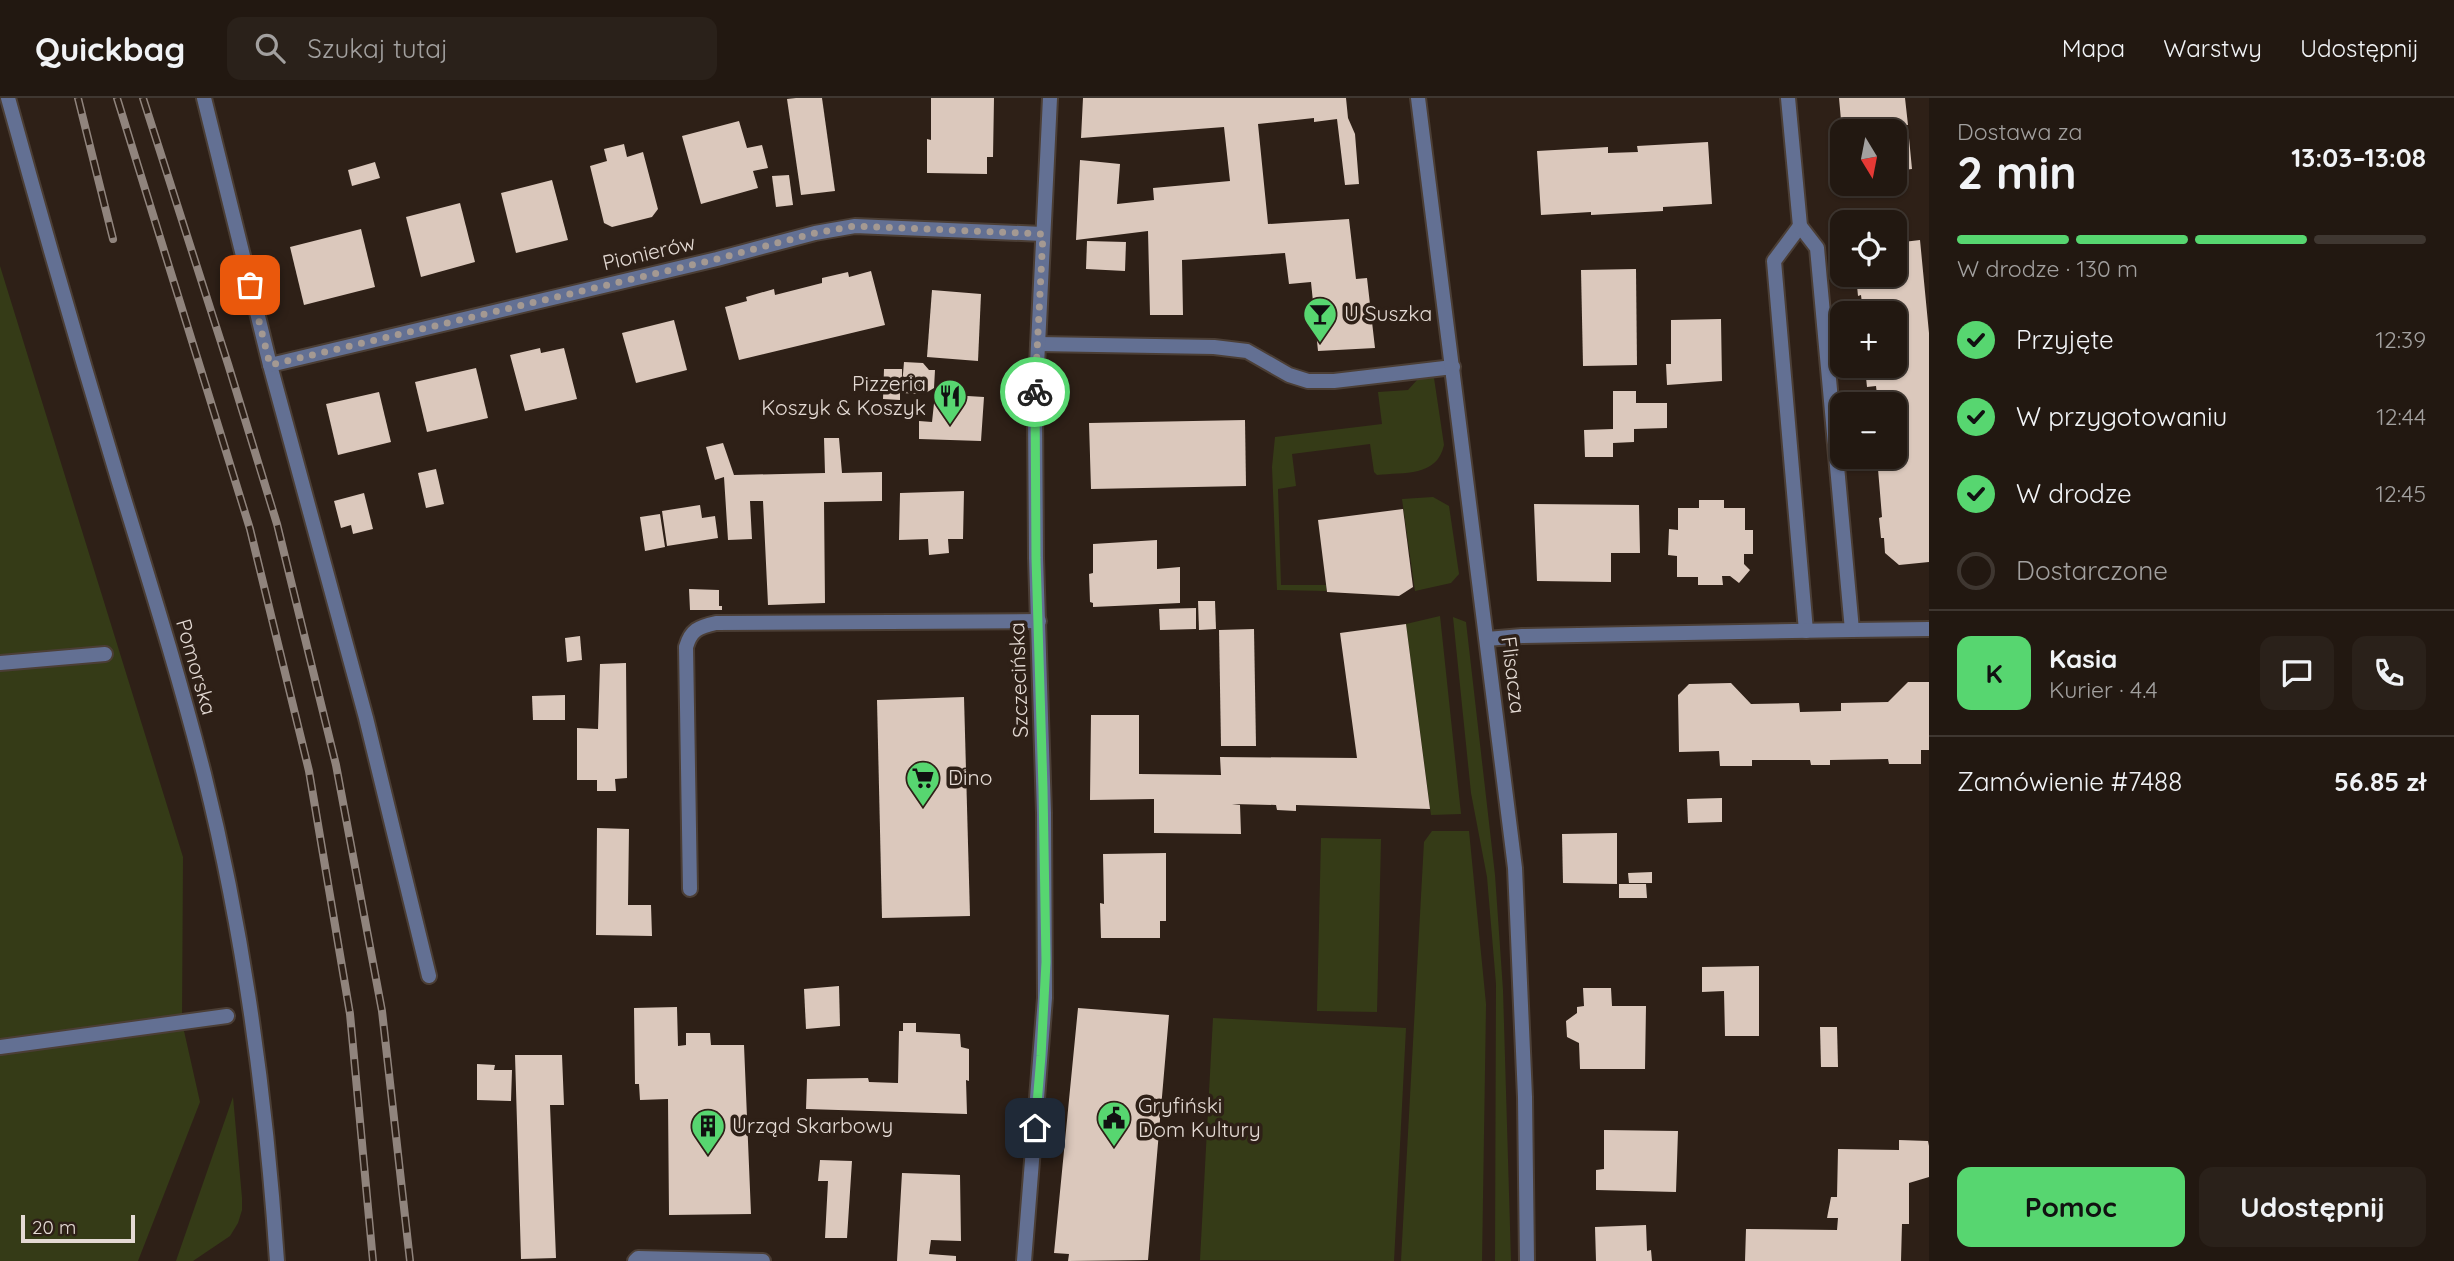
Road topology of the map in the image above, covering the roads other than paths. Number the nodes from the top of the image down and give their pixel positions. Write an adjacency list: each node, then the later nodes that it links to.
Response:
1 (8, 98): 22 (street, Pomorska)
2 (204, 98): 9 (street)
3 (1050, 98): 7 (street, Szczecińska)
4 (1419, 98): 10 (street, Flisacza)
5 (1787, 98): 6 (street)
6 (1800, 226): 13 (street); 14 (street)
7 (1043, 234): 8 (street, Szczecińska); 9 (street, Pionierów)
8 (1038, 344): 10 (street); 11 (street, Szczecińska)
9 (270, 365): 19 (street)
10 (1453, 367): 15 (street, Flisacza)
11 (1038, 621): 18 (street); 25 (street, Szczecińska)
12 (1929, 629): 13 (street)
13 (1852, 630): 14 (street)
14 (1806, 631): 15 (street)
15 (1487, 639): 26 (street, Flisacza)
16 (105, 654): 17 (street)
17 (0, 663)
18 (690, 889)
19 (429, 976)
20 (227, 1016): 21 (street)
21 (0, 1046)
22 (277, 1261)
23 (635, 1261): 24 (street)
24 (763, 1261)
25 (1024, 1261)
26 (1527, 1261)

